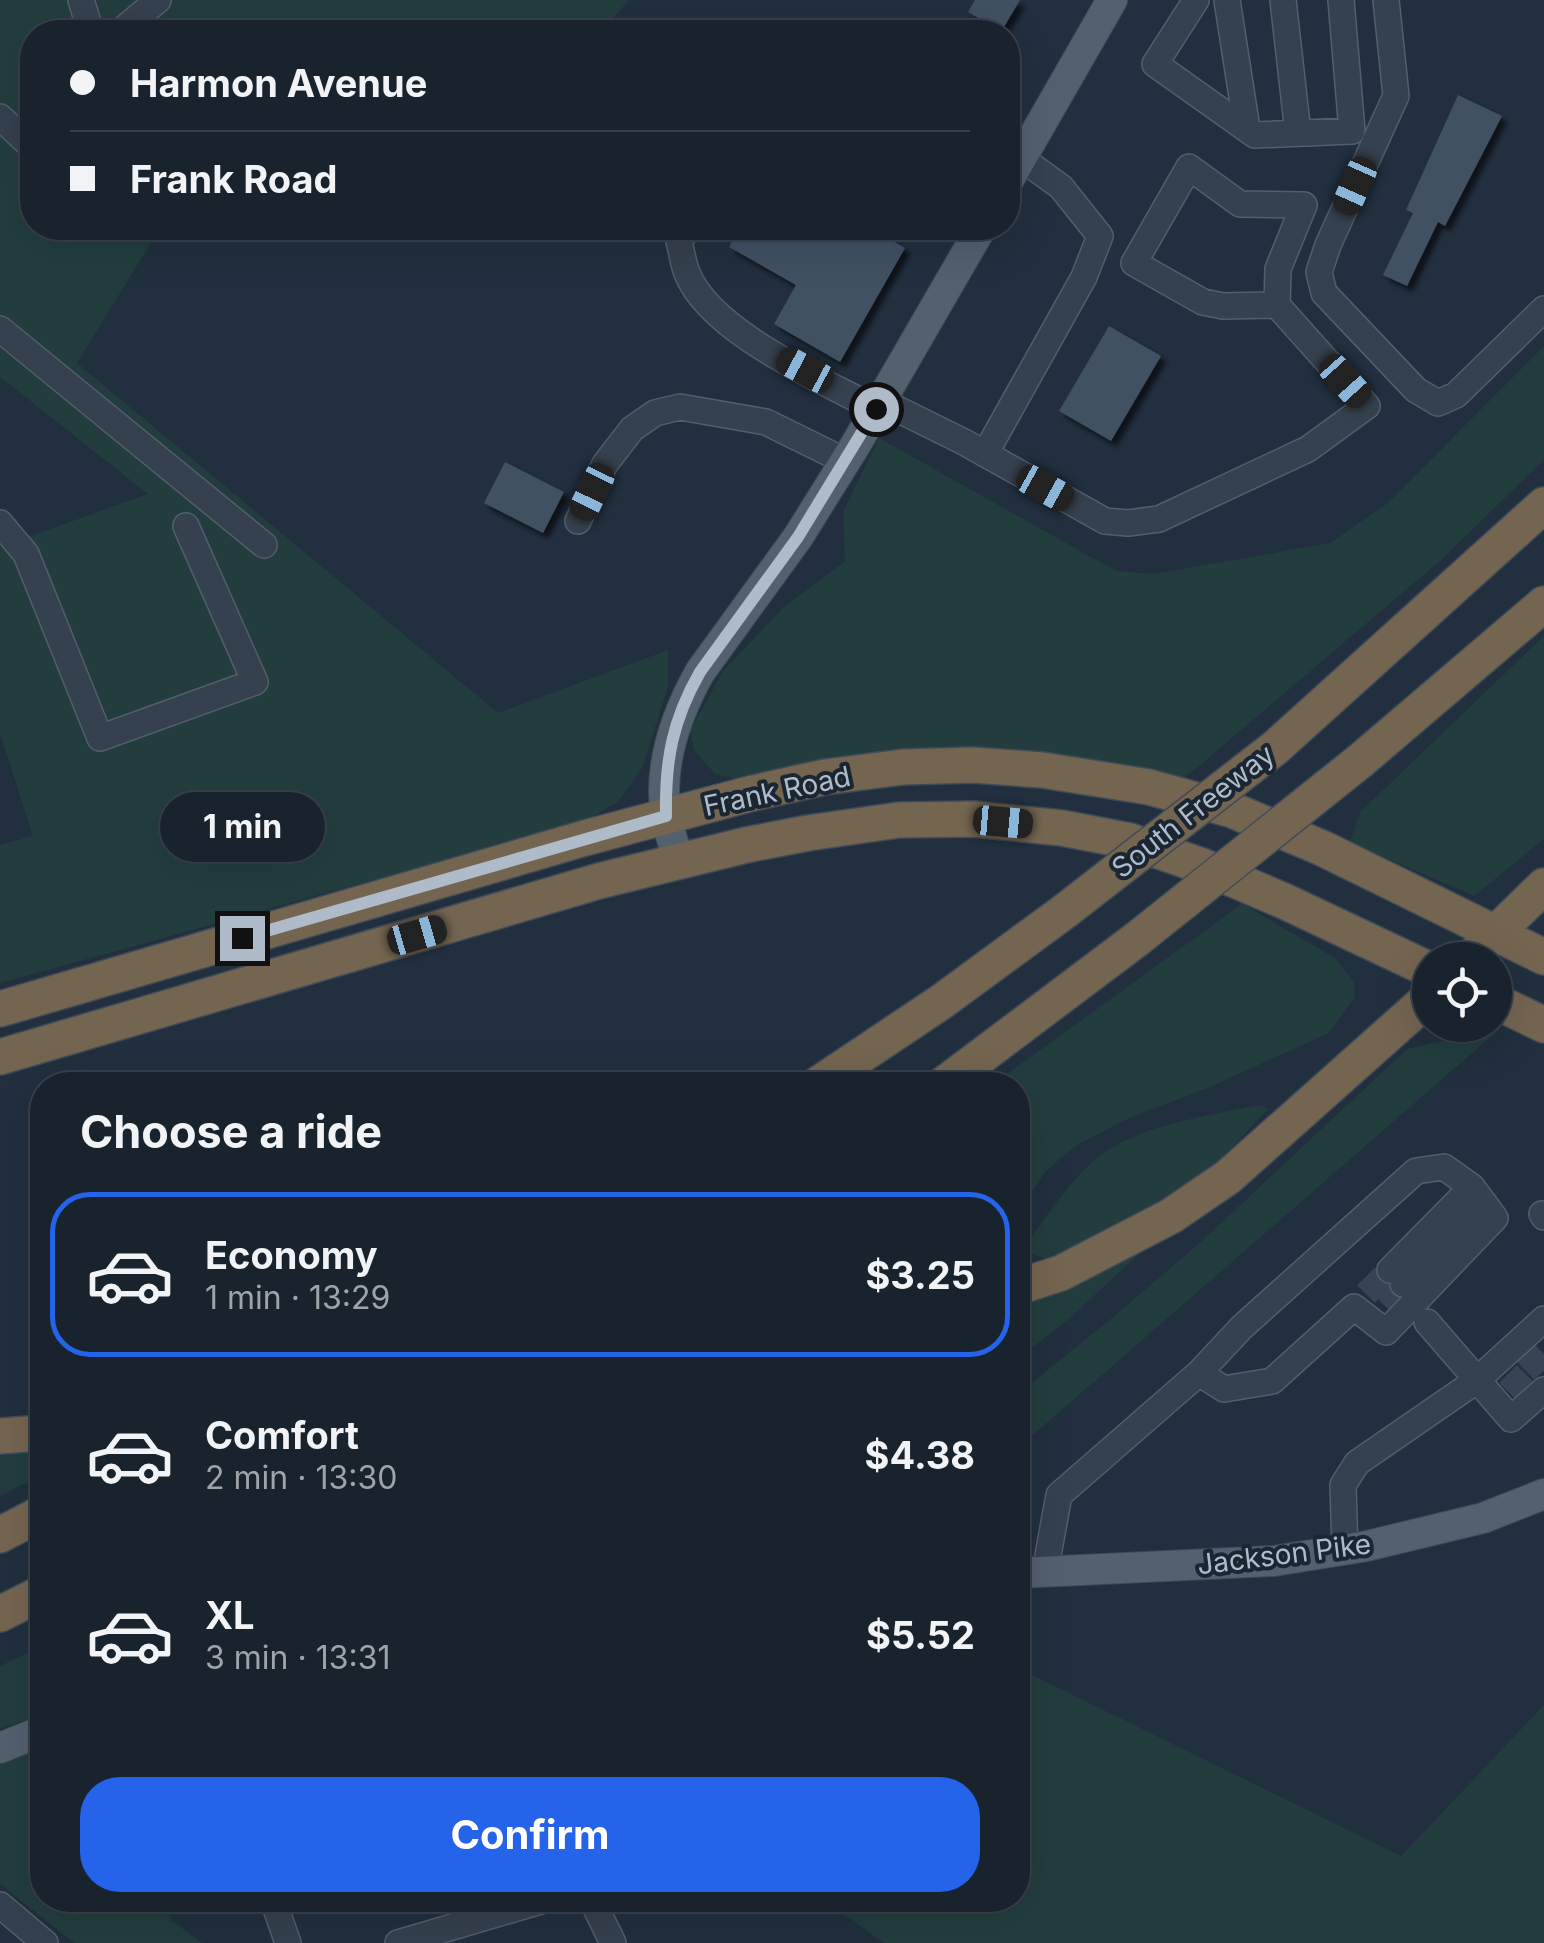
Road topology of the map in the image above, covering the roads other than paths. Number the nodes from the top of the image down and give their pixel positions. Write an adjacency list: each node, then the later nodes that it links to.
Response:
1 (158, 0): 8 (lane)
2 (1112, 0): 13 (main road)
3 (1196, 0): 10 (lane)
4 (1227, 0): 10 (lane)
5 (1283, 0): 11 (lane)
6 (1341, 0): 11 (lane)
7 (1386, 0): 20 (lane)
8 (134, 20)
9 (0, 118): 12 (lane)
10 (1246, 129): 11 (lane)
11 (1298, 133)
12 (20, 136)
13 (1020, 160)
14 (1020, 172): 23 (lane)
15 (680, 240): 21 (lane)
16 (969, 240): 21 (main road)
17 (1278, 305): 17 (lane); 22 (lane)
18 (1544, 309): 20 (lane)
19 (0, 329): 29 (lane)
20 (1400, 373): 22 (lane)
21 (878, 405): 23 (lane); 24 (main road)
22 (1367, 406): 23 (lane)
23 (985, 454)
24 (845, 461): 26 (lane); 31 (main road)
25 (1544, 505): 43 (highway, South Freeway, bridge)
26 (578, 521)
27 (0, 523): 28 (lane)
28 (186, 526)
29 (264, 546)
30 (1544, 604): 44 (highway, bridge)
31 (666, 816): 32 (main road); 34 (highway, Frank Road); 38 (highway, Frank Road)
32 (680, 863): 37 (highway, Frank Road); 42 (highway, Frank Road)
33 (1544, 886): 34 (highway)
34 (1494, 932): 35 (highway); 36 (highway, Frank Road)
35 (1485, 942)
36 (1544, 957)
37 (1412, 961)
38 (0, 1009)
39 (1512, 1009): 41 (highway)
40 (1412, 1013): 47 (highway)
41 (1544, 1025)
42 (0, 1057)
43 (836, 1072)
44 (960, 1072)
45 (1478, 1195): 46 (lane); 50 (lane); 50 (lane)
46 (1396, 1277)
47 (1030, 1284)
48 (1427, 1322): 51 (lane)
49 (1533, 1336): 52 (lane)
50 (1199, 1373): 59 (lane)
51 (1476, 1381): 52 (lane); 52 (lane); 58 (lane)
52 (1521, 1383)
53 (30, 1434): 54 (highway)
54 (0, 1436)
55 (1544, 1494): 58 (main road, Jackson Pike)
56 (30, 1519): 57 (highway)
57 (0, 1535)
58 (1345, 1550): 59 (main road, Jackson Pike)
59 (1031, 1572)
60 (30, 1601): 61 (highway)
61 (2, 1613)
62 (30, 1737): 63 (main road)
63 (0, 1748)
64 (0, 1905): 68 (lane)
65 (277, 1912): 69 (lane)
66 (501, 1912): 70 (lane)
67 (598, 1912): 71 (lane)
68 (45, 1943)
69 (288, 1943)
70 (398, 1943)
71 (612, 1943)

